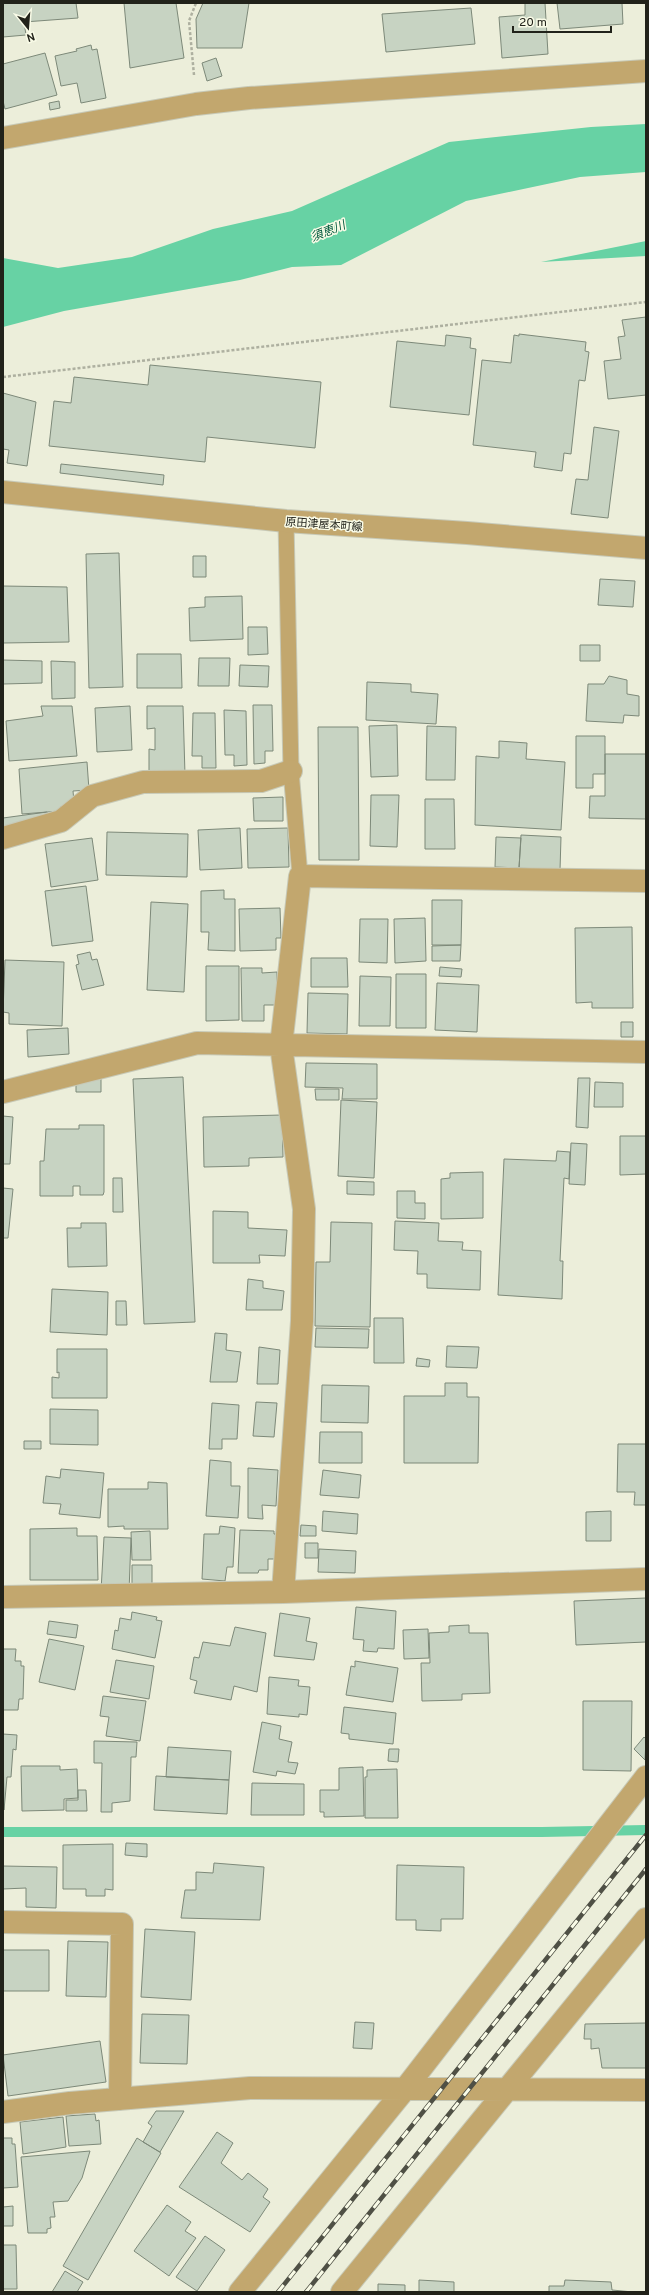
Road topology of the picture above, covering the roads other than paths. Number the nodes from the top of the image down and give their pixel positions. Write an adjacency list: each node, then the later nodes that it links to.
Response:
1 (646, 71): 2 (street)
2 (3, 138)
3 (3, 492): 4 (street, 原田津屋本町線)
4 (286, 521): 5 (street, 原田津屋本町線); 6 (lane)
5 (646, 548)
6 (291, 771): 7 (street); 8 (lane)
7 (3, 838)
8 (300, 876): 9 (street); 10 (street)
9 (646, 882)
10 (281, 1046): 11 (street); 12 (street); 14 (street)
11 (646, 1052)
12 (3, 1092)
13 (646, 1579): 14 (street)
14 (283, 1592): 15 (street)
15 (3, 1597)
16 (646, 1777): 19 (street)
17 (646, 1919): 20 (street)
18 (3, 1922): 22 (street)
19 (405, 2089): 20 (street); 22 (street); 24 (street)
20 (505, 2089): 21 (street); 25 (street)
21 (646, 2090)
22 (120, 2099): 23 (street)
23 (3, 2112)
24 (240, 2292)
25 (342, 2292)

